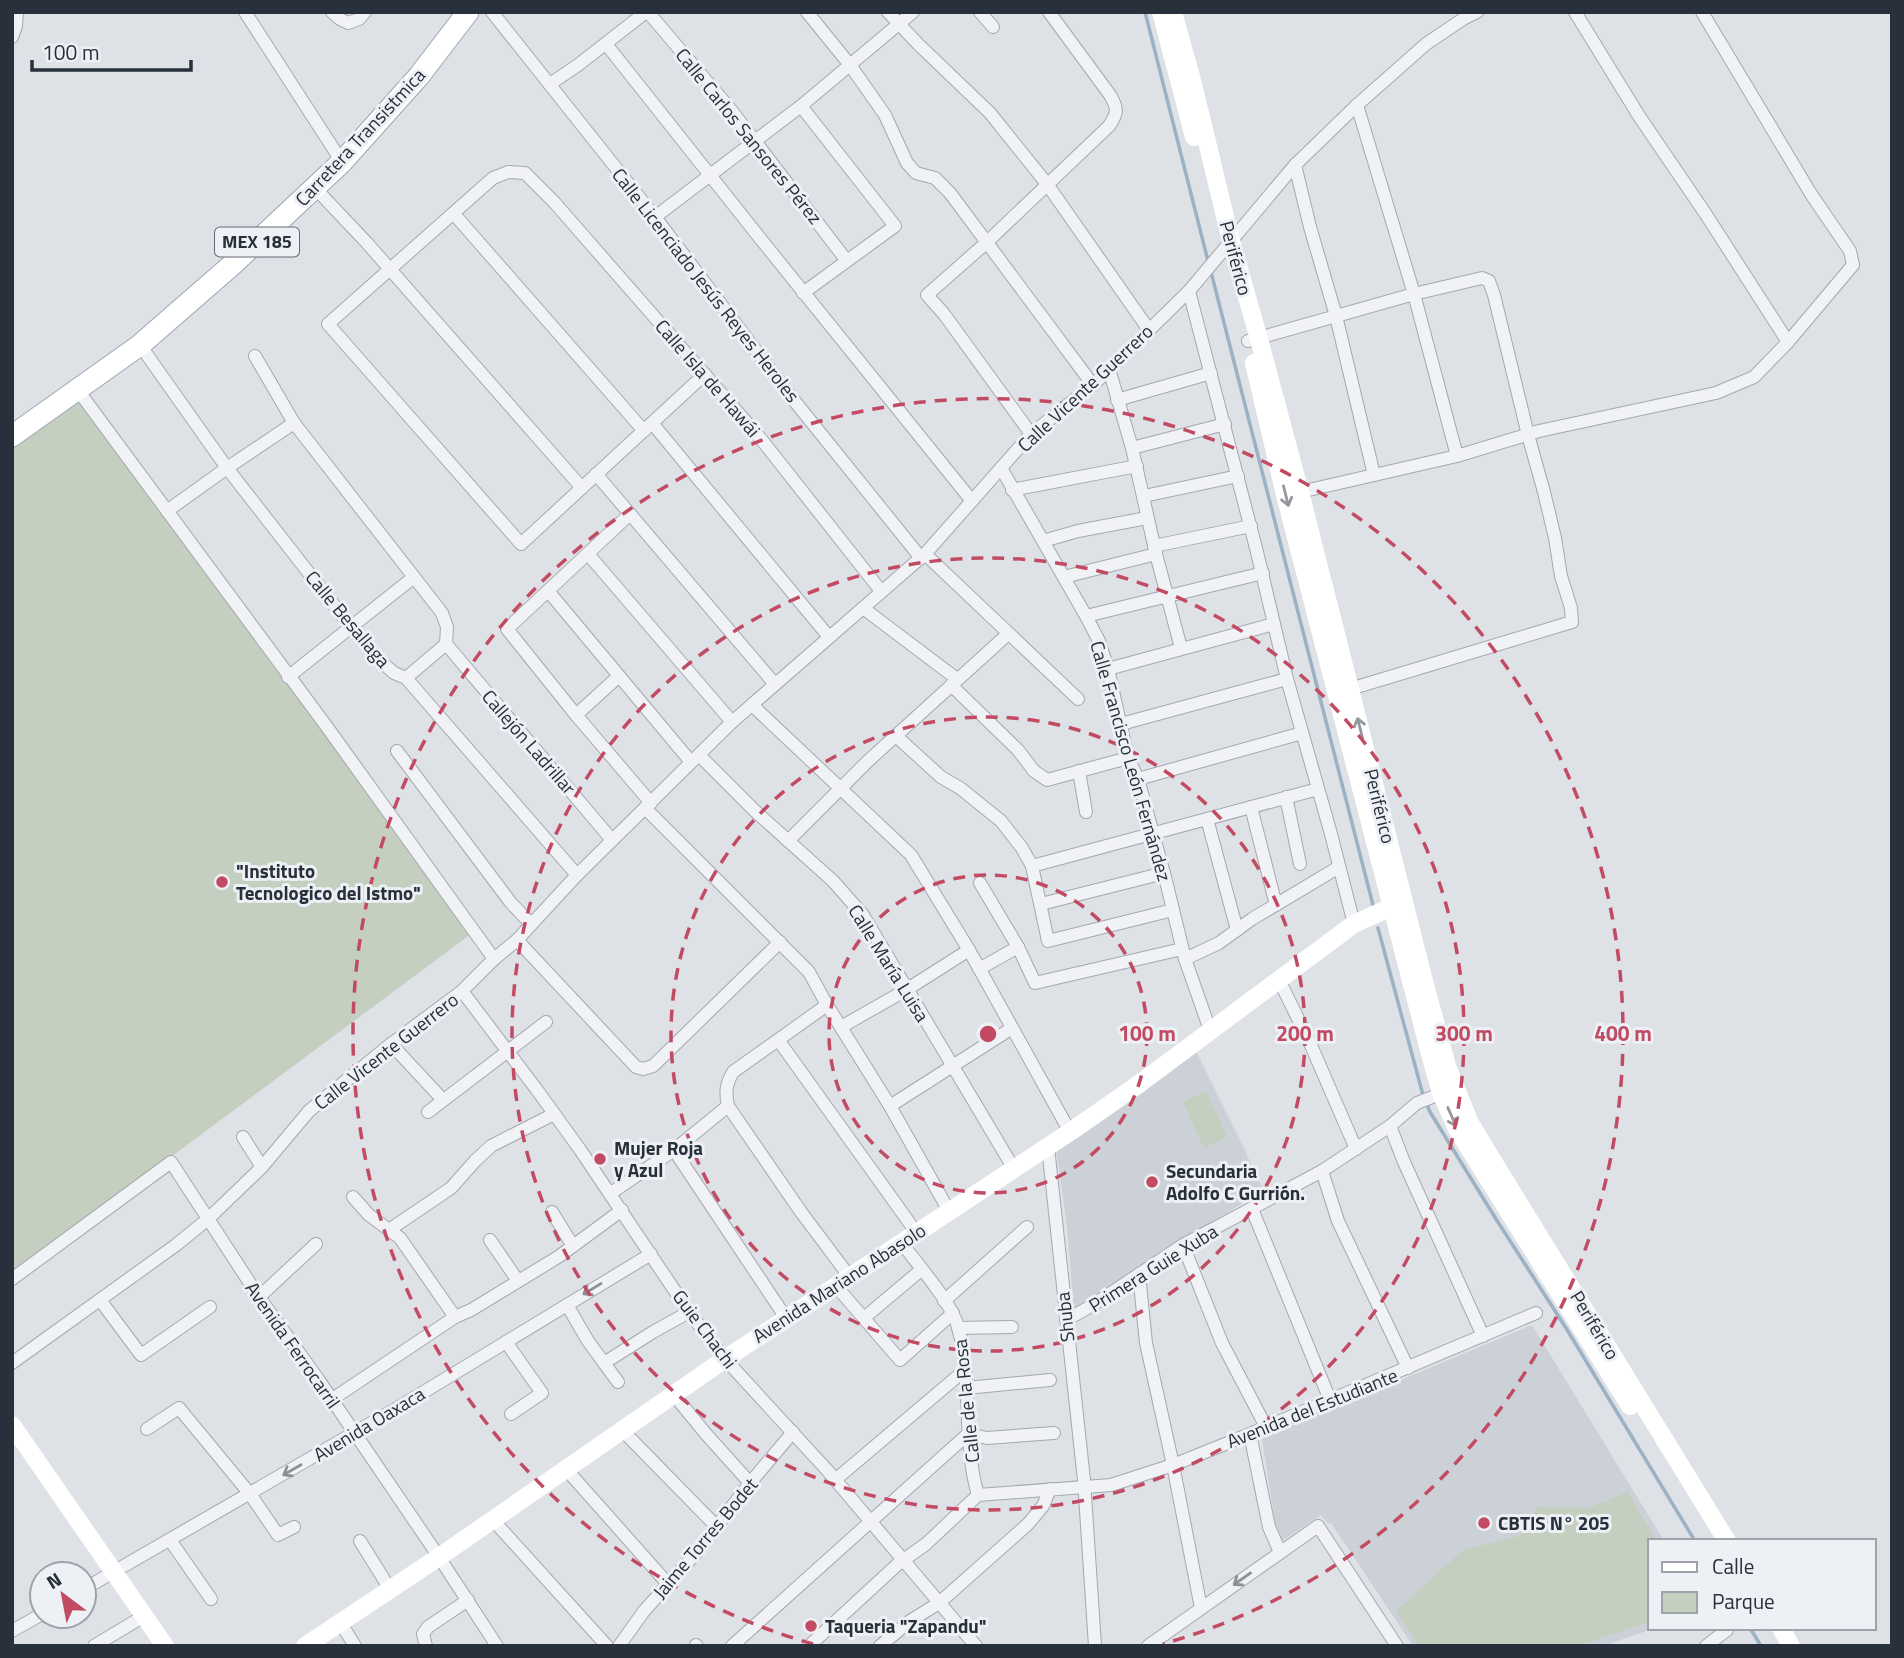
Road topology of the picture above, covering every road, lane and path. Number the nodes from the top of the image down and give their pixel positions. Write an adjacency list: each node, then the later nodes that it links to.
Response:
1 (17, 12): 20 (street)
2 (245, 12): 27 (street)
3 (332, 12): 4 (street)
4 (365, 12)
5 (468, 12): 27 (main road, Carretera Transistmica / MEX 185)
6 (492, 12): 23 (street, Calle Licenciado Jesús Reyes Heroles)
7 (647, 12): 21 (street); 26 (street, Calle Carlos Sansores Pérez)
8 (807, 12): 22 (street)
9 (888, 12): 18 (street)
10 (913, 12): 18 (street)
11 (979, 12): 19 (street)
12 (1049, 12): 30 (street)
13 (1161, 12): 35 (main road, Periférico)
14 (1173, 12): 35 (main road, Periférico)
15 (1477, 12): 24 (street, Calle Vicente Guerrero)
16 (1575, 12): 44 (street)
17 (1702, 12): 44 (street)
18 (898, 23): 22 (street); 30 (street)
19 (993, 27)
20 (12, 37)
21 (606, 44): 23 (street); 29 (street)
22 (850, 65): 25 (street); 34 (street)
23 (550, 84): 33 (street, Calle Licenciado Jesús Reyes Heroles)
24 (1357, 105): 28 (street, Calle Vicente Guerrero); 40 (street)
25 (801, 106): 26 (street); 36 (street)
26 (754, 141): 29 (street); 36 (street, Calle Carlos Sansores Pérez)
27 (342, 162): 31 (main road, Carretera Transistmica / MEX 185)
28 (1295, 165): 35 (street, Calle Vicente Guerrero); 41 (street)
29 (710, 176): 33 (street); 39 (street)
30 (1046, 184): 34 (street); 42 (street)
31 (315, 188): 37 (street); 45 (main road, Carretera Transistmica / MEX 185)
32 (454, 214): 37 (street); 49 (street, Calle Isla de Hawái); 55 (street)
33 (655, 217): 79 (street, Calle Licenciado Jesús Reyes Heroles)
34 (986, 243): 50 (street); 56 (street)
35 (1222, 251): 38 (street, Calle Vicente Guerrero); 43 (main road, Periférico)
36 (848, 261): 39 (street)
37 (390, 269): 67 (street); 67 (street)
38 (1189, 291): 42 (street, Calle Vicente Guerrero); 48 (street)
39 (803, 293): 71 (street)
40 (1414, 294): 41 (street); 57 (street); 60 (street)
41 (1336, 316): 43 (street); 65 (street)
42 (1149, 330): 47 (street, Calle Vicente Guerrero)
43 (1254, 340): 69 (main road, Periférico); 133 (main road, Periférico, one-way to 133)
44 (1787, 342): 57 (street)
45 (140, 345): 51 (main road, Carretera Transistmica / MEX 185); 62 (street, Calle Besallaga)
46 (256, 356): 53 (street)
47 (1108, 369): 50 (street, Calle Vicente Guerrero); 52 (street)
48 (1211, 373): 52 (street); 54 (street)
49 (705, 374): 55 (street); 83 (street, Calle Isla de Hawái)
50 (1093, 385): 56 (street, Calle Vicente Guerrero)
51 (77, 389): 58 (main road, Carretera Transistmica / MEX 185); 72 (street)
52 (1118, 400): 59 (street)
53 (294, 424): 62 (street); 81 (street)
54 (1225, 424): 59 (street); 66 (street)
55 (648, 427): 64 (street); 91 (street)
56 (1031, 434): 63 (street, Calle Vicente Guerrero)
57 (1528, 435): 60 (street); 101 (street)
58 (12, 436)
59 (1132, 448): 61 (street)
60 (1457, 456): 65 (street)
61 (1137, 466): 68 (street); 70 (street)
62 (227, 468): 72 (street); 89 (street, Calle Besallaga)
63 (1001, 468): 68 (street, Calle Francisco León Fernández); 71 (street, Calle Vicente Guerrero)
64 (596, 474): 67 (street); 73 (street)
65 (1374, 475): 69 (street)
66 (1238, 476): 70 (street); 75 (street)
67 (582, 488)
68 (1012, 490): 76 (street, Calle Francisco León Fernández)
69 (1300, 492): 101 (main road, Periférico)
70 (1144, 496): 74 (street)
71 (972, 501): 79 (street, Calle Vicente Guerrero)
72 (167, 511): 96 (street)
73 (630, 514): 78 (street); 100 (street)
74 (1147, 518): 76 (street); 77 (street)
75 (1251, 526): 77 (street); 80 (street)
76 (1043, 541): 82 (street, Calle Francisco León Fernández)
77 (1155, 550): 82 (street); 85 (street)
78 (587, 554): 84 (street); 105 (street)
79 (923, 556): 83 (street, Calle Vicente Guerrero); 90 (street, Calle Licenciado Jesús Reyes Heroles)
80 (1262, 573): 85 (street); 88 (street)
81 (414, 577): 89 (street); 92 (street)
82 (1063, 577): 87 (street, Calle Francisco León Fernández)
83 (881, 591): 86 (street, Calle Vicente Guerrero)
84 (549, 592): 95 (street, Calle María Luisa); 104 (street)
85 (1168, 597): 87 (street); 93 (street)
86 (863, 608): 91 (street, Calle Vicente Guerrero); 99 (street)
87 (1086, 616): 94 (street, Calle Francisco León Fernández)
88 (1274, 624): 93 (street); 98 (street)
89 (351, 627): 96 (street); 97 (street, Calle Besallaga)
90 (1008, 634): 99 (street); 102 (street, Calle Licenciado Jesús Reyes Heroles)
91 (829, 637): 100 (street, Calle Vicente Guerrero)
92 (446, 644): 97 (street); 122 (street, Callejón Ladrillar)
93 (1181, 648): 94 (street)
94 (1108, 669): 106 (street, Calle Francisco León Fernández)
95 (619, 676): 104 (street); 111 (street, Calle María Luisa)
96 (288, 677): 141 (street)
97 (406, 678): 128 (street, Calle Besallaga)
98 (1287, 679): 106 (street); 107 (street)
99 (954, 682): 108 (street); 112 (street)
100 (774, 683): 103 (street, Calle Vicente Guerrero)
101 (1350, 689): 133 (main road, Periférico, one-way to 101)
102 (1078, 699)
103 (752, 705): 105 (street, Calle Vicente Guerrero); 114 (street)
104 (576, 715): 117 (street)
105 (732, 722): 111 (street, Calle Vicente Guerrero)
106 (1121, 724): 110 (street, Calle Francisco León Fernández)
107 (1302, 733): 113 (street); 115 (street)
108 (896, 736): 114 (street); 125 (street)
109 (397, 751): 134 (street)
110 (1128, 758): 112 (street); 113 (street, Calle Francisco León Fernández)
111 (695, 759): 117 (street, Calle Vicente Guerrero); 123 (street, Calle María Luisa)
112 (1079, 771): 119 (street)
113 (1138, 779): 121 (street, Calle Francisco León Fernández)
114 (841, 788): 123 (street); 139 (street)
115 (1318, 789): 116 (street); 126 (street)
116 (1286, 797): 118 (street); 124 (street)
117 (652, 802): 122 (street, Calle Vicente Guerrero); 137 (street)
118 (1251, 807): 120 (street); 131 (street)
119 (1086, 812)
120 (1207, 819): 121 (street); 135 (street)
121 (1154, 834): 125 (street); 127 (street, Calle Francisco León Fernández)
122 (612, 840): 128 (street, Calle Vicente Guerrero)
123 (788, 841): 144 (street, Calle María Luisa)
124 (1300, 864)
125 (1032, 866): 130 (street)
126 (1339, 867): 131 (street); 133 (street)
127 (1164, 873): 130 (street); 132 (street, Calle Francisco León Fernández)
128 (578, 875): 134 (street, Calle Vicente Guerrero)
129 (980, 883): 138 (street)
130 (1041, 904): 132 (street)
131 (1276, 905): 135 (street)
132 (1173, 910): 140 (street, Calle Francisco León Fernández)
133 (1380, 912): 143 (main road, Avenida Mariano Abasolo); 155 (main road, Periférico)
134 (531, 924): 136 (street, Calle Vicente Guerrero)
135 (1237, 930): 140 (street)
136 (517, 940): 137 (street); 141 (street, Calle Vicente Guerrero)
137 (780, 942): 146 (street)
138 (1018, 947): 140 (street); 142 (street)
139 (969, 950): 142 (street); 144 (street)
140 (1184, 954): 150 (street, Calle Francisco León Fernández)
141 (494, 959): 145 (street, Calle Vicente Guerrero)
142 (979, 969): 149 (street)
143 (1279, 980): 150 (main road, Avenida Mariano Abasolo); 165 (street)
144 (906, 990): 148 (street); 154 (street, Calle María Luisa)
145 (462, 991): 152 (street, Calle Vicente Guerrero); 153 (street, Guie Chachi)
146 (827, 1005): 148 (street); 151 (street)
147 (546, 1022): 153 (street)
148 (841, 1027): 158 (street)
149 (1012, 1028): 154 (street); 162 (street)
150 (1210, 1030): 162 (main road, Avenida Mariano Abasolo)
151 (779, 1041): 157 (street); 179 (street, Calle de la Rosa)
152 (391, 1044): 156 (street); 167 (street, Calle Vicente Guerrero)
153 (507, 1052): 156 (street); 160 (street, Guie Chachi)
154 (953, 1065): 158 (street); 168 (street, Calle María Luisa)
155 (1437, 1095): 161 (street, Primera Guie Xuba); 239 (main road, Periférico, one-way to 239); 240 (main road, Periférico)
156 (443, 1100): 159 (street)
157 (727, 1106): 166 (street); 189 (street)
158 (890, 1106): 174 (street)
159 (428, 1112)
160 (554, 1114): 170 (street, Guie Chachi); 178 (street)
161 (1390, 1126): 165 (street, Primera Guie Xuba); 204 (street)
162 (1070, 1132): 164 (main road, Avenida Mariano Abasolo)
163 (243, 1137): 167 (street)
164 (1048, 1147): 168 (main road, Avenida Mariano Abasolo); 201 (street, Shuba)
165 (1356, 1149): 169 (street, Primera Guie Xuba)
166 (674, 1150): 170 (street); 199 (street)
167 (262, 1167): 176 (street, Calle Vicente Guerrero)
168 (1014, 1169): 174 (main road, Avenida Mariano Abasolo)
169 (1322, 1171): 172 (street, Primera Guie Xuba); 209 (street)
170 (611, 1193): 173 (street, Guie Chachi)
171 (353, 1197): 178 (street)
172 (1252, 1209): 182 (street, Primera Guie Xuba); 216 (street)
173 (622, 1210): 183 (street); 184 (street, Guie Chachi)
174 (949, 1211): 179 (main road, Avenida Mariano Abasolo)
175 (552, 1212): 183 (street)
176 (208, 1219): 187 (street, Avenida Ferrocarril); 190 (street, Avenida Ferrocarril); 191 (street, Calle Vicente Guerrero)
177 (1027, 1227): 192 (street)
178 (389, 1230): 198 (street)
179 (908, 1237): 185 (street, Calle de la Rosa); 189 (main road, Avenida Mariano Abasolo)
180 (489, 1240): 188 (street)
181 (316, 1244): 190 (street)
182 (1183, 1245): 186 (street, Primera Guie Xuba); 219 (street)
183 (573, 1246): 188 (street)
184 (651, 1254): 193 (street, Avenida Oaxaca, one-way to 193); 195 (street, Guie Chachi)
185 (922, 1270): 192 (street, Calle de la Rosa); 200 (street)
186 (1139, 1274): 201 (street, Primera Guie Xuba); 227 (street)
187 (12, 1279)
188 (518, 1281): 198 (street)
189 (842, 1281): 199 (main road, Avenida Mariano Abasolo); 200 (street)
190 (259, 1297): 215 (street, Avenida Ferrocarril)
191 (100, 1300): 194 (street); 207 (street, Calle Vicente Guerrero)
192 (944, 1301): 196 (street, Calle de la Rosa)
193 (567, 1305): 205 (street, Avenida Oaxaca); 208 (street)
194 (210, 1307)
195 (690, 1312): 206 (street, Guie Chachi); 208 (street)
196 (953, 1313): 200 (street); 203 (street, Calle de la Rosa)
197 (1536, 1313): 204 (street, Avenida del Estudiante)
198 (455, 1317): 215 (street)
199 (786, 1318): 206 (main road, Avenida Mariano Abasolo)
200 (864, 1318)
201 (1066, 1320): 231 (street, Shuba)
202 (1012, 1326): 203 (street)
203 (958, 1328): 210 (street, Calle de la Rosa)
204 (1483, 1336): 209 (street, Avenida del Estudiante)
205 (506, 1342): 217 (street); 223 (street, Avenida Oaxaca)
206 (725, 1359): 214 (main road, Avenida Mariano Abasolo); 222 (street, Guie Chachi)
207 (12, 1363)
208 (604, 1363): 212 (street)
209 (1408, 1368): 216 (street, Avenida del Estudiante)
210 (965, 1370): 213 (street, Calle de la Rosa); 229 (street)
211 (1050, 1380): 213 (street)
212 (618, 1382)
213 (966, 1388): 225 (street, Calle de la Rosa)
214 (674, 1395): 221 (main road, Avenida Mariano Abasolo); 230 (street)
215 (331, 1400): 223 (street, Avenida Ferrocarril)
216 (1330, 1400): 219 (street, Avenida del Estudiante)
217 (511, 1414)
218 (12, 1425): 246 (main road)
219 (1266, 1427): 226 (street, Avenida del Estudiante)
220 (146, 1429): 233 (street)
221 (622, 1430): 228 (main road, Avenida Mariano Abasolo); 238 (street)
222 (793, 1432): 229 (street, Guie Chachi); 230 (street, Jaime Torres Bodet)
223 (354, 1433): 233 (street, Avenida Oaxaca, one-way to 233); 244 (street, Avenida Ferrocarril)
224 (1054, 1433): 225 (street)
225 (968, 1434): 234 (street, Calle de la Rosa); 236 (street)
226 (1250, 1434): 227 (street, Avenida del Estudiante); 243 (street)
227 (1173, 1465): 231 (street, Avenida del Estudiante); 253 (street)
228 (566, 1469): 235 (main road, Avenida Mariano Abasolo); 248 (street)
229 (835, 1480): 236 (street, Guie Chachi)
230 (750, 1483): 238 (street, Jaime Torres Bodet)
231 (1083, 1487): 232 (street, Avenida del Estudiante); 273 (street, Shuba)
232 (1049, 1489): 234 (street, Avenida del Estudiante); 252 (street)
233 (250, 1494): 237 (street); 241 (street, Avenida Oaxaca)
234 (978, 1495): 245 (street)
235 (492, 1519): 244 (main road, Avenida Mariano Abasolo); 269 (street)
236 (871, 1521): 245 (street, Guie Chachi); 271 (street)
237 (294, 1527)
238 (717, 1527): 248 (street, Jaime Torres Bodet)
239 (1712, 1539)
240 (1726, 1539)
241 (170, 1540): 246 (street, Avenida Oaxaca); 250 (street)
242 (360, 1541): 249 (street)
243 (1280, 1552): 253 (street, one-way to 253); 275 (street)
244 (439, 1557): 249 (main road, Avenida Mariano Abasolo); 251 (street, Avenida Ferrocarril)
245 (903, 1561): 252 (street, Guie Chachi); 261 (street)
246 (114, 1572): 247 (street, Avenida Oaxaca); 254 (main road)
247 (98, 1581)
248 (668, 1584): 270 (street, Jaime Torres Bodet)
249 (390, 1589): 256 (main road, Avenida Mariano Abasolo)
250 (211, 1600)
251 (468, 1600): 267 (street); 268 (street, Avenida Ferrocarril)
252 (939, 1603): 262 (street, Guie Chachi); 272 (street)
253 (1201, 1608): 274 (street)
254 (144, 1616): 263 (street); 264 (main road)
255 (28, 1622): 260 (street)
256 (340, 1622): 265 (main road, Avenida Mariano Abasolo); 266 (street)
257 (1727, 1630): 276 (street)
258 (1767, 1630): 277 (main road)
259 (1782, 1630): 278 (main road)
260 (12, 1631)
261 (813, 1644)
262 (970, 1644)
263 (94, 1646)
264 (164, 1646)
265 (305, 1646)
266 (355, 1646)
267 (426, 1646)
268 (497, 1646)
269 (607, 1646)
270 (619, 1646)
271 (732, 1646)
272 (880, 1646)
273 (1095, 1646)
274 (1148, 1646)
275 (1397, 1646)
276 (1706, 1646)
277 (1777, 1646)
278 (1791, 1646)

